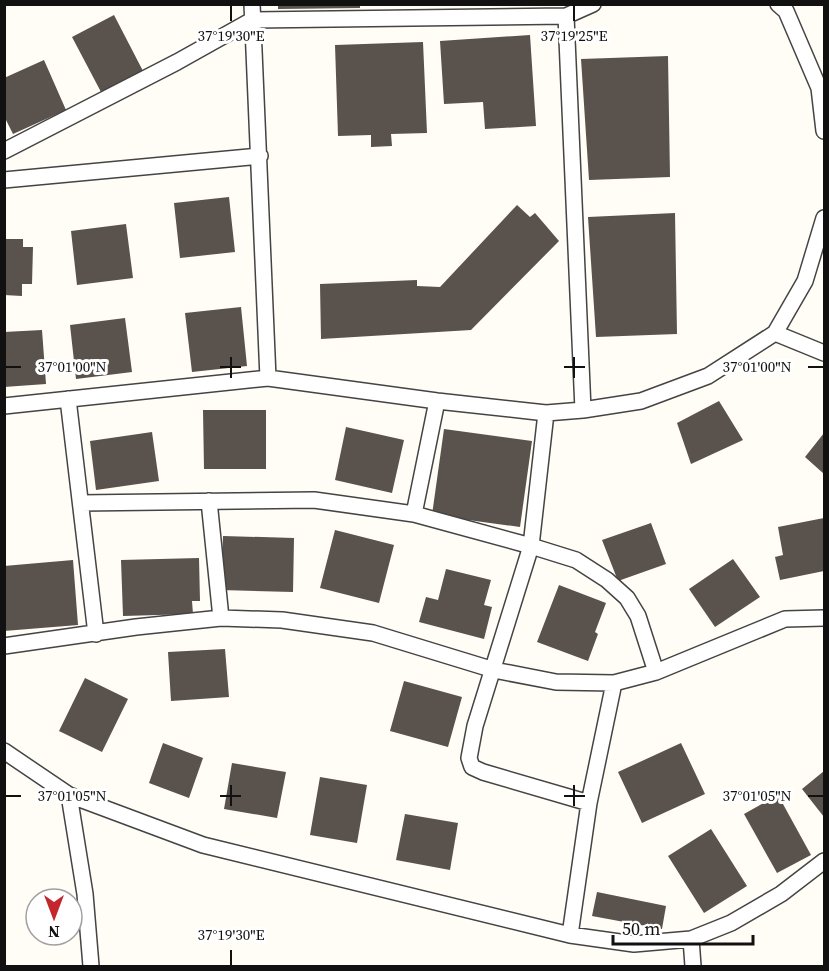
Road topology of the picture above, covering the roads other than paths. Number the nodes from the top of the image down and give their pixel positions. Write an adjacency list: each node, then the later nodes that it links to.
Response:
1 (593, 4): 4 (street)
2 (778, 4): 5 (street)
3 (252, 12): 4 (street); 6 (street); 7 (street)
4 (566, 16): 16 (street)
5 (825, 130)
6 (4, 151)
7 (260, 156): 8 (street); 12 (street)
8 (4, 180)
9 (825, 218): 10 (street)
10 (775, 333): 11 (street); 16 (street)
11 (825, 353)
12 (267, 378): 13 (street); 14 (street)
13 (68, 399): 15 (street); 19 (street)
14 (437, 401): 17 (street); 20 (street)
15 (4, 406)
16 (583, 410): 17 (street)
17 (546, 413): 21 (street)
18 (209, 501): 19 (street); 20 (street); 22 (street)
19 (81, 503): 24 (street)
20 (414, 514): 21 (street)
21 (531, 546): 26 (street); 27 (street)
22 (221, 618): 24 (street); 26 (street)
23 (825, 618): 27 (street)
24 (96, 634): 25 (street)
25 (4, 646)
26 (494, 670): 28 (street); 31 (street)
27 (656, 672): 28 (street)
28 (614, 683): 31 (street)
29 (4, 752): 30 (street)
30 (69, 795): 33 (street); 35 (street)
31 (589, 803): 33 (street)
32 (825, 861): 34 (street)
33 (570, 935): 34 (street)
34 (691, 939): 36 (street)
35 (91, 966)
36 (693, 966)

